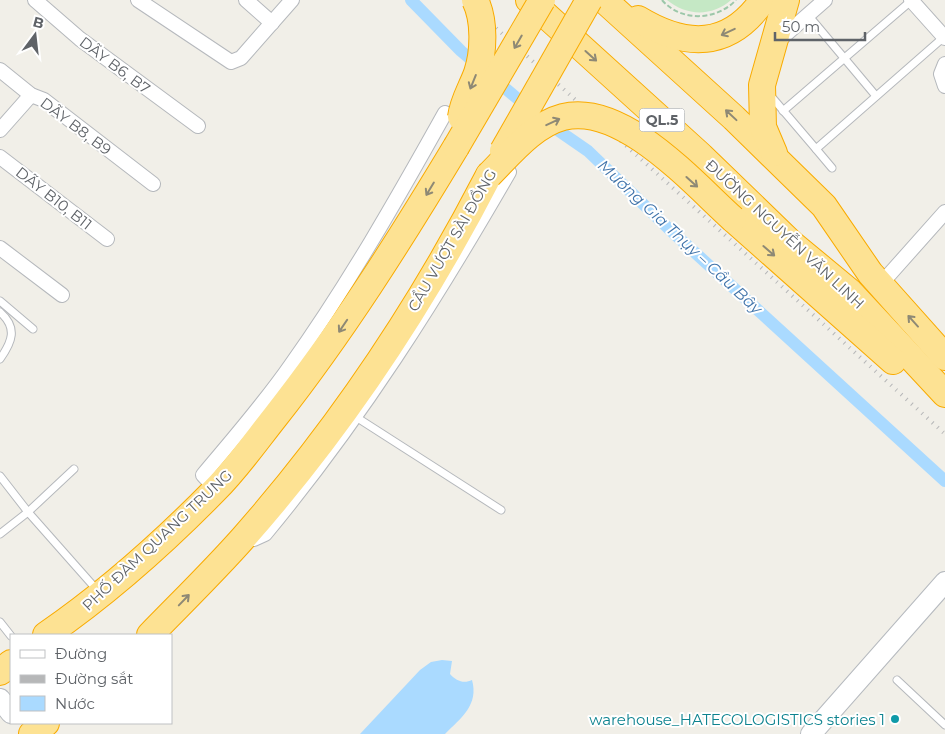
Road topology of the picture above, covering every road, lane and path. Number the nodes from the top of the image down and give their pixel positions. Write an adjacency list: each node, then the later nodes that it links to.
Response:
1 (35, 0): 29 (street, DÃY B6, B7)
2 (138, 0): 17 (street)
3 (246, 0): 17 (street)
4 (292, 0): 17 (street)
5 (475, 0): 31 (highway, one-way to 31, bridge)
6 (529, 0): 48 (highway, ĐƯỜNG NGUYỄN VĂN LINH / QL.5, one-way to 48)
7 (542, 0): 31 (highway, one-way to 31, bridge)
8 (589, 0): 35 (highway, CẦU VƯỢT SÀI ĐỒNG, bridge)
9 (605, 0): 12 (highway, one-way to 9); 37 (highway, ĐƯỜNG NGUYỄN VĂN LINH, one-way to 9)
10 (662, 0): 11 (path)
11 (736, 0)
12 (763, 0)
13 (786, 0): 19 (highway)
14 (825, 0): 16 (street)
15 (912, 0): 18 (street); 20 (lane)
16 (808, 15): 19 (street); 20 (lane)
17 (272, 24)
18 (944, 38): 26 (lane)
19 (771, 47): 23 (highway)
20 (844, 58): 26 (lane); 27 (lane)
21 (945, 64): 24 (street)
22 (0, 70): 25 (street, DÃY B8, B9)
23 (762, 85): 27 (lane); 37 (highway)
24 (945, 86)
25 (31, 95): 30 (street); 36 (street, DÃY B8, B9)
26 (876, 96): 32 (lane)
27 (784, 110): 32 (lane)
28 (445, 113): 53 (street)
29 (198, 126)
30 (0, 130)
31 (456, 147): 53 (highway, PHỐ ĐÀM QUANG TRUNG, one-way to 53)
32 (816, 149): 34 (lane)
33 (0, 157): 39 (street, DÃY B10, B11)
34 (832, 168)
35 (499, 174): 49 (highway, one-way to 49, bridge); 50 (street); 57 (highway, CẦU VƯỢT SÀI ĐỒNG)
36 (153, 184)
37 (803, 186): 41 (highway, ĐƯỜNG NGUYỄN VĂN LINH)
38 (945, 212): 41 (street)
39 (108, 239)
40 (0, 248): 42 (street)
41 (880, 285): 46 (highway, ĐƯỜNG NGUYỄN VĂN LINH, one-way to 41)
42 (62, 295)
43 (0, 301): 45 (lane)
44 (0, 312): 47 (lane)
45 (32, 329)
46 (945, 357)
47 (0, 359)
48 (945, 394)
49 (945, 408)
50 (356, 417): 54 (lane); 57 (street)
51 (74, 469): 55 (lane)
52 (0, 476): 55 (lane)
53 (216, 489): 59 (highway, PHỐ ĐÀM QUANG TRUNG)
54 (501, 510)
55 (28, 512): 56 (lane); 59 (lane)
56 (0, 534)
57 (244, 538): 62 (highway, one-way to 57)
58 (945, 582): 68 (street)
59 (102, 595): 61 (highway, PHỐ ĐÀM QUANG TRUNG)
60 (0, 622): 63 (lane)
61 (47, 634)
62 (151, 634)
63 (10, 635)
64 (898, 680): 67 (lane)
65 (0, 699): 66 (street)
66 (10, 712)
67 (945, 725)
68 (811, 734)

